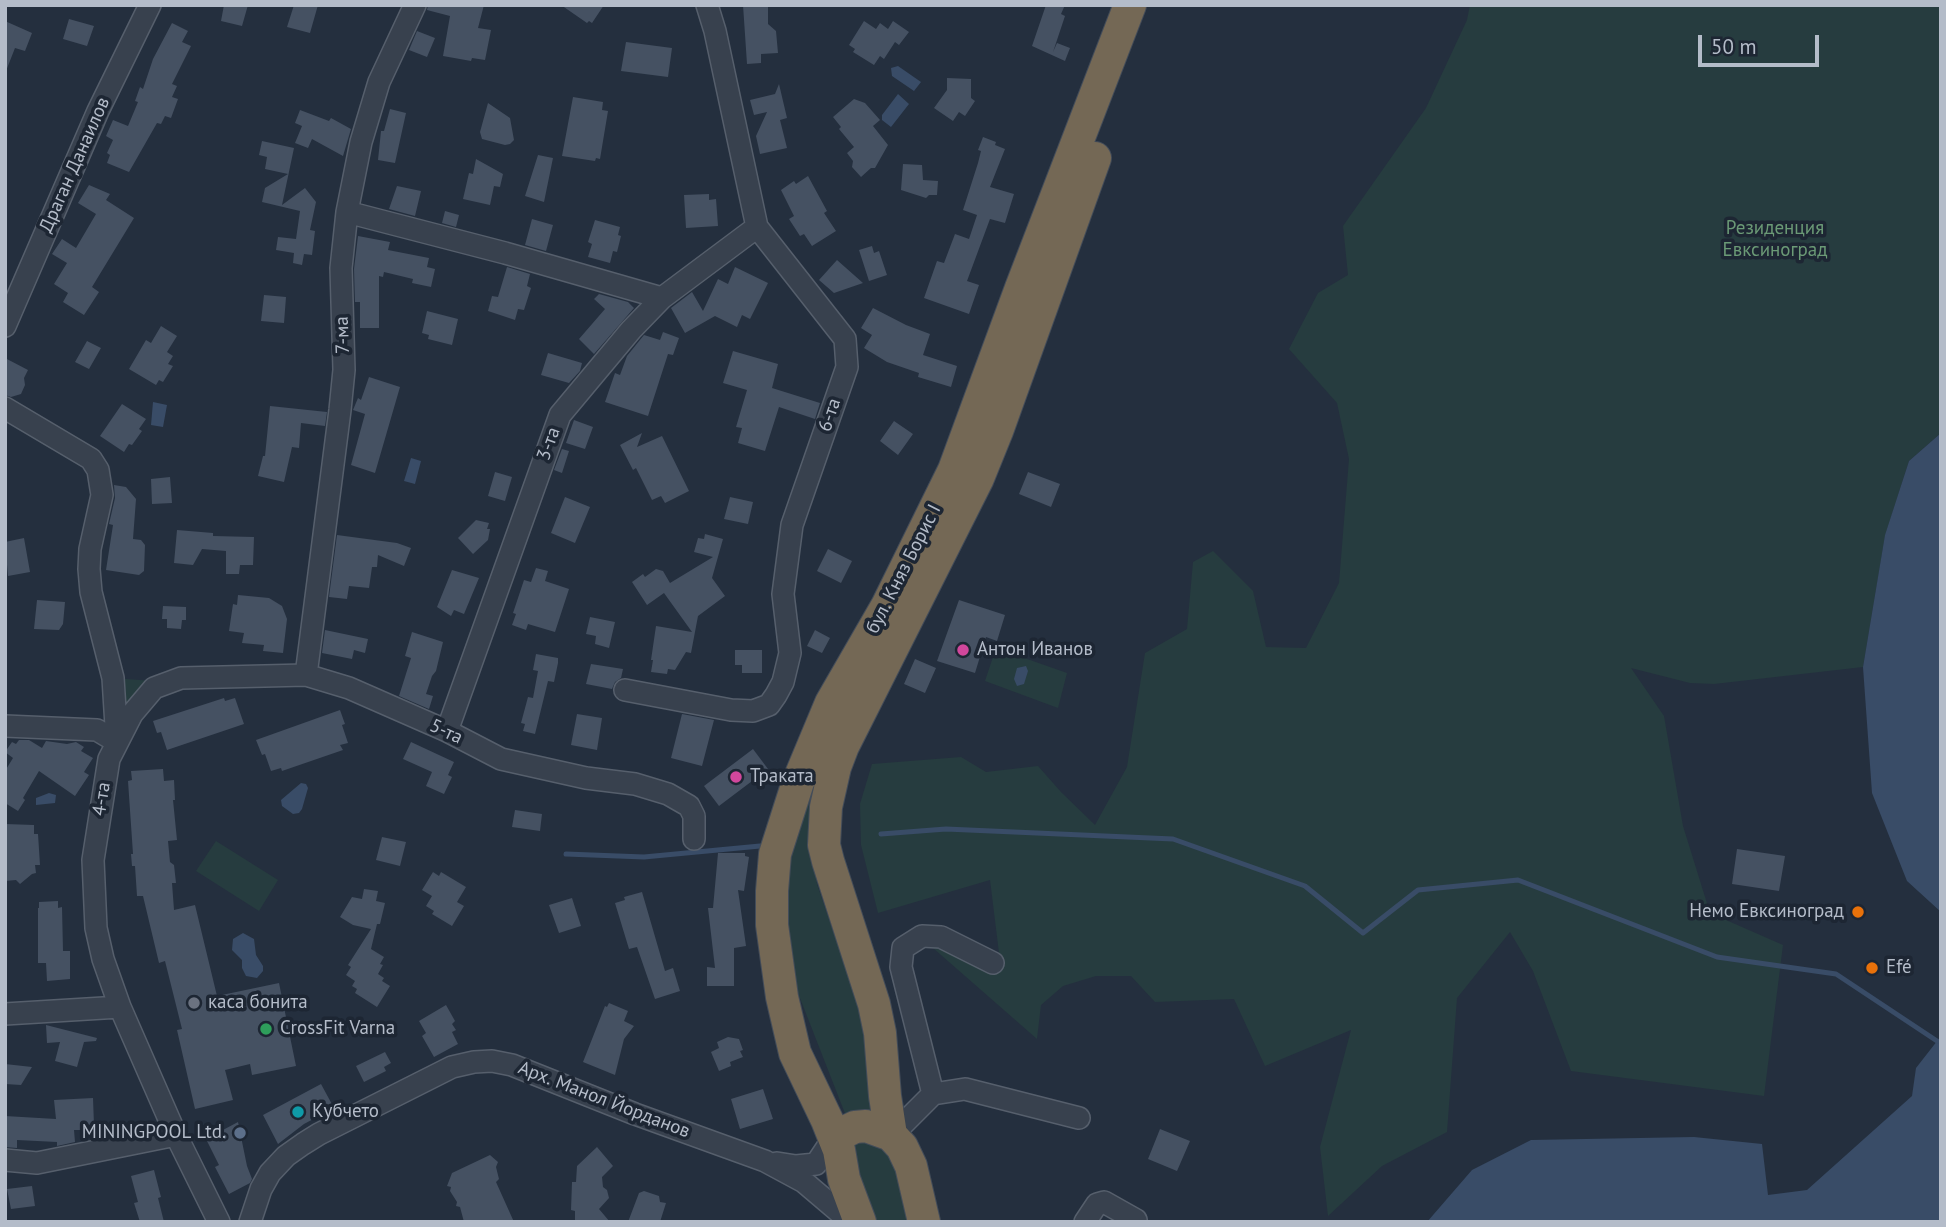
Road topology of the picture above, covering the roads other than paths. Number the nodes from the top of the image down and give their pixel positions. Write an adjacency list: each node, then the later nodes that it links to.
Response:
1 (150, 5): 9 (street, Драган Данаилов)
2 (415, 5): 6 (street, 7-ма)
3 (707, 5): 7 (street, 6-та)
4 (1130, 5): 24 (highway, бул. Княз Борис I)
5 (1151, 5): 22 (highway, бул. Княз Борис I)
6 (347, 212): 8 (street); 11 (street, 7-ма)
7 (757, 227): 8 (street, 3-та); 12 (street, 6-та)
8 (662, 298): 14 (street, 3-та)
9 (5, 326)
10 (5, 408): 15 (street, 4-та)
11 (306, 675): 14 (street, 5-та); 15 (street, 5-та)
12 (625, 690)
13 (5, 726): 15 (street)
14 (447, 731): 16 (street, 5-та)
15 (117, 742): 18 (street, 4-та)
16 (694, 839)
17 (993, 963): 20 (street)
18 (120, 1007): 19 (street); 23 (street, 4-та)
19 (5, 1014)
20 (933, 1094): 21 (street); 22 (street)
21 (1079, 1118)
22 (894, 1122): 24 (highway); 31 (highway)
23 (176, 1135): 25 (street); 29 (street, 4-та)
24 (834, 1138): 26 (street, Арх. Манол Йорданов); 28 (highway)
25 (5, 1160)
26 (765, 1161): 28 (street, Арх. Манол Йорданов); 30 (street, Арх. Манол Йорданов)
27 (1136, 1220): 32 (street)
28 (851, 1221)
29 (219, 1222)
30 (250, 1222)
31 (926, 1222)
32 (1085, 1222)

